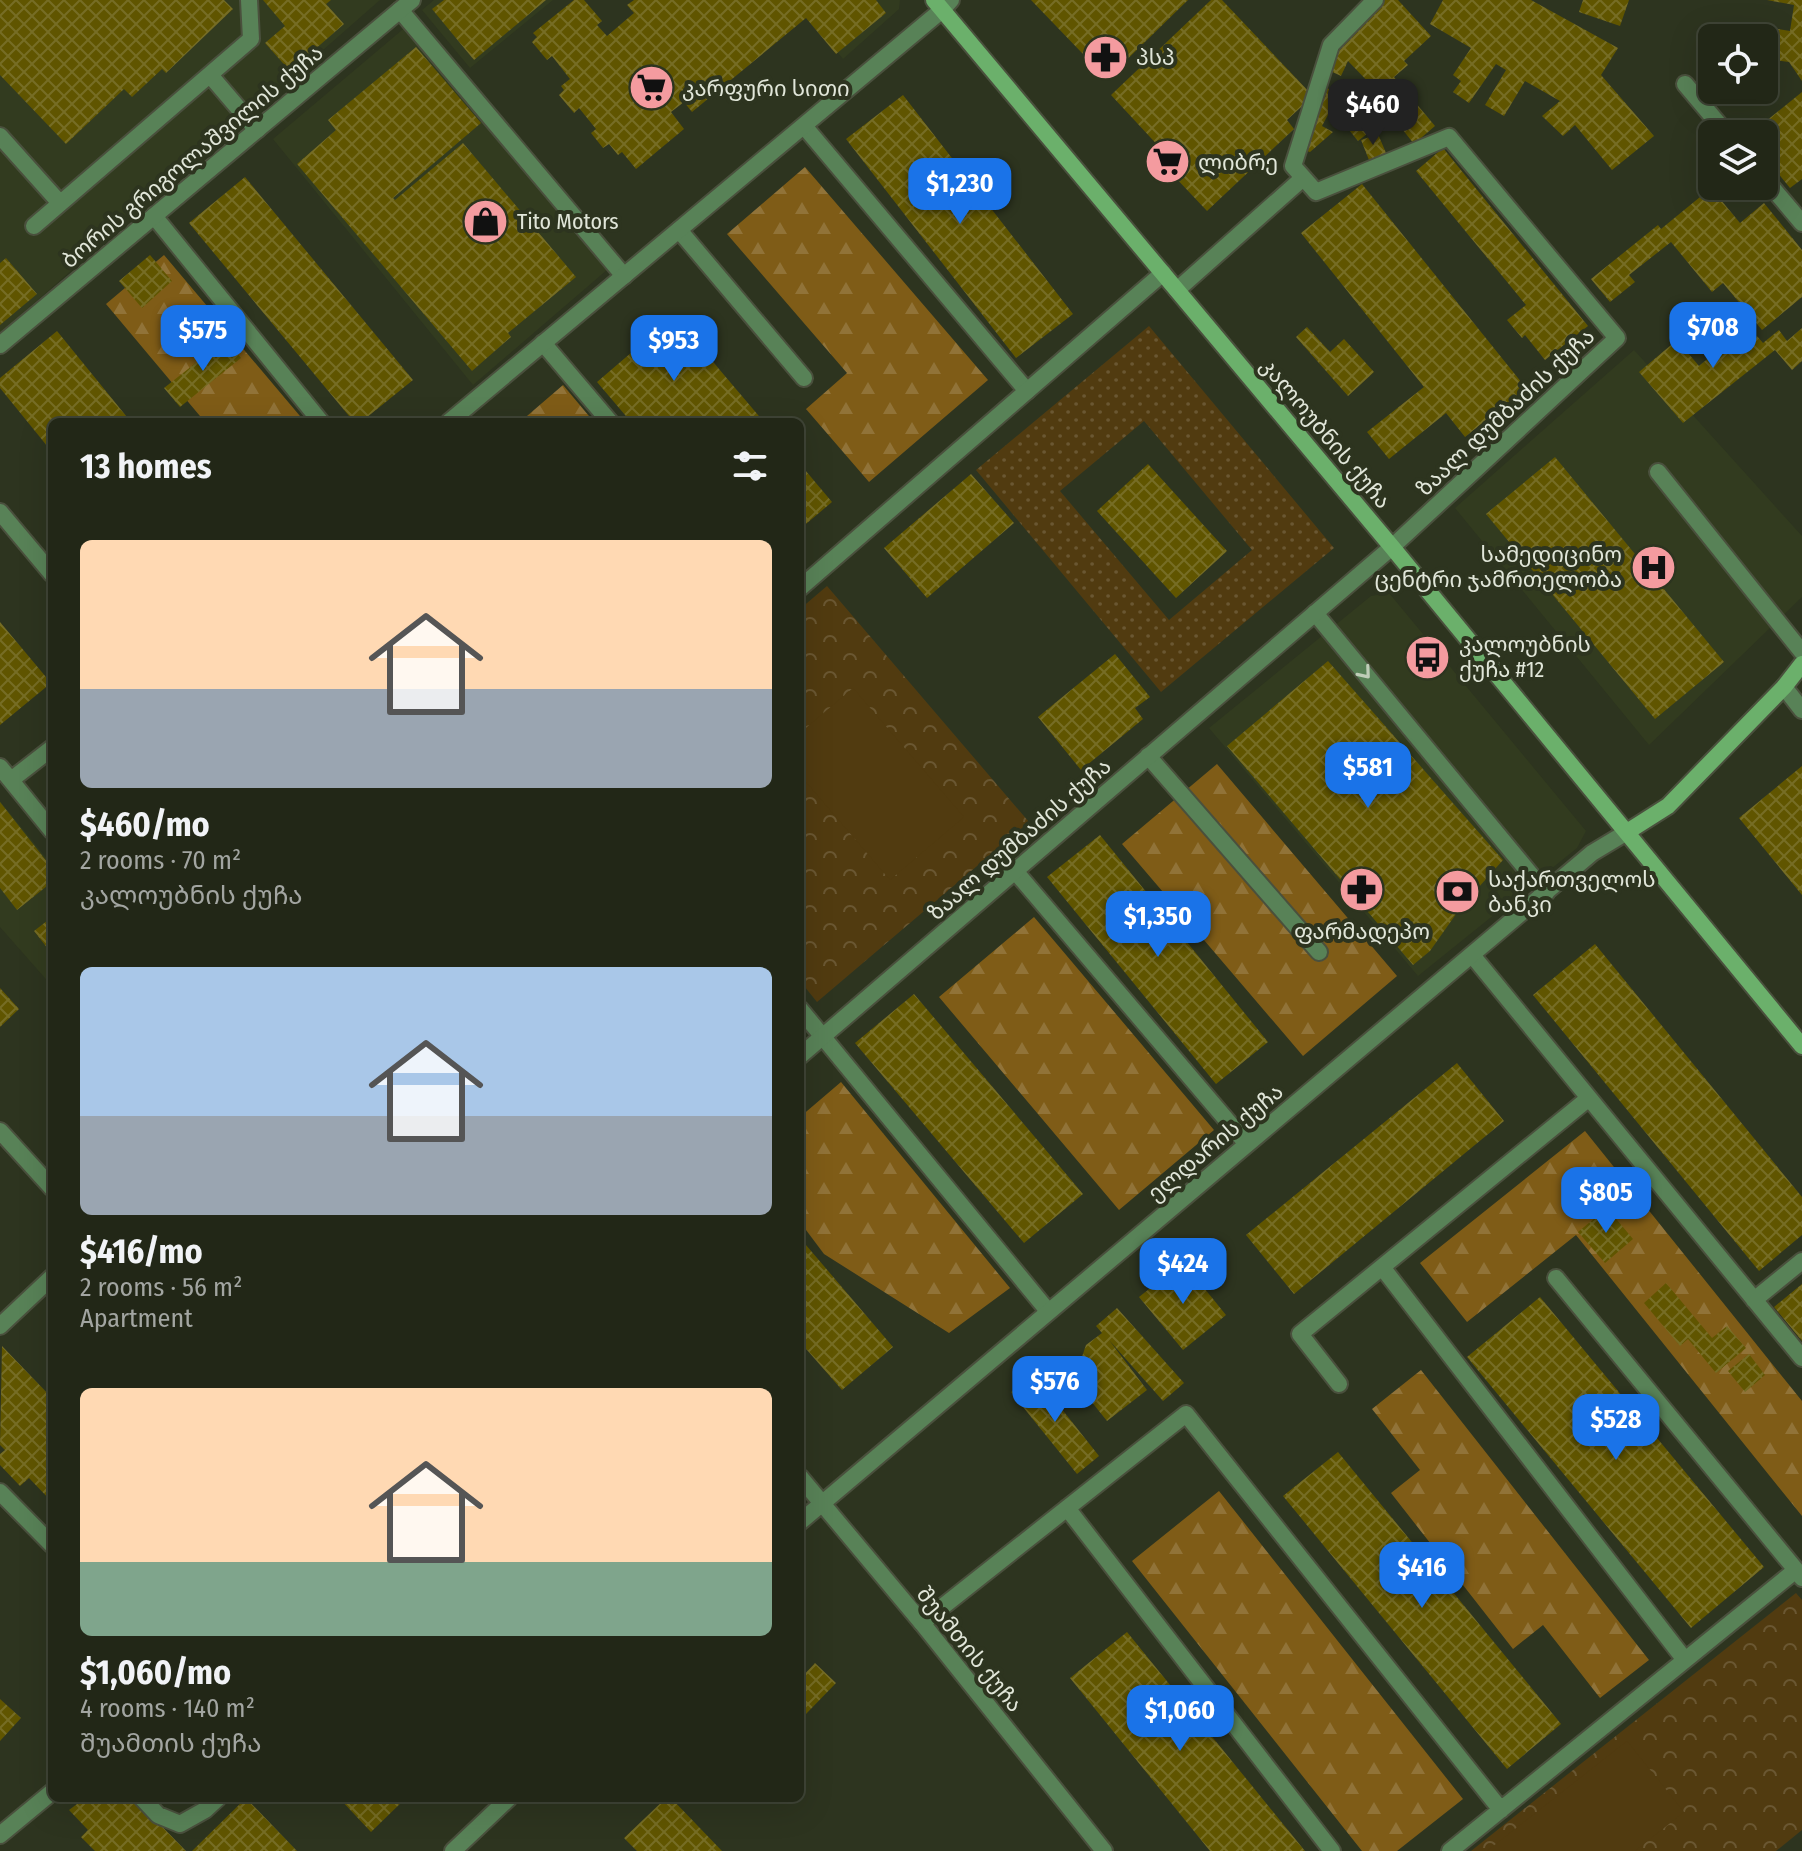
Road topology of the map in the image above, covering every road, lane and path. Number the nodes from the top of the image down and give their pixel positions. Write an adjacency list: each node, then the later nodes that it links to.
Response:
1 (249, 0): 5 (street)
2 (1375, 0): 11 (street)
3 (942, 3): 8 (street); 18 (street, კალოუბნის ქუჩა)
4 (406, 5): 9 (street, ბორის გრიგოლაშვილის ქუჩა); 19 (street)
5 (210, 75): 9 (street); 13 (street)
6 (1685, 84): 7 (street)
7 (1715, 120)
8 (804, 126): 17 (street); 24 (street)
9 (257, 130): 14 (street, ბორის გრიგოლაშვილის ქუჩა)
10 (0, 136): 13 (street)
11 (1303, 178): 20 (street); 30 (street, ზაალ დუმბაძის ქუჩა)
12 (1778, 195): 15 (street)
13 (59, 202): 16 (street)
14 (154, 216): 22 (street, ბორის გრიგოლაშვილის ქუჩა); 25 (street)
15 (1802, 223)
16 (34, 226)
17 (679, 230): 19 (street); 23 (street)
18 (1163, 273): 20 (street, კალოუბნის ქუჩა); 24 (street)
19 (624, 276): 21 (street)
20 (1177, 290): 30 (street, კალოუბნის ქუჩა)
21 (543, 343): 26 (street); 27 (street)
22 (0, 345)
23 (804, 378)
24 (1027, 391): 32 (street)
25 (318, 418)
26 (454, 418)
27 (607, 418)
28 (1658, 472): 34 (street)
29 (0, 512): 31 (street)
30 (1392, 547): 33 (street, ზაალ დუმბაძის ქუჩა); 42 (street, კალოუბნის ქუჩა)
31 (48, 569)
32 (804, 585)
33 (1315, 613): 39 (street, ზაალ დუმბაძის ქუჩა); 44 (street, one-way to 44)
34 (1802, 652)
35 (1802, 664): 36 (street)
36 (1784, 687): 37 (street); 42 (street)
37 (1802, 710)
38 (48, 750): 40 (street)
39 (1148, 756): 43 (street, ზაალ დუმბაძის ქუჩა); 45 (street)
40 (5, 774): 41 (street)
41 (48, 826)
42 (1627, 832): 44 (street, ელდარის ქუჩა); 49 (street, კალოუბნის ქუჩა)
43 (1015, 871): 48 (street, ზაალ დუმბაძის ქუჩა); 53 (street)
44 (1546, 893): 46 (street, ელდარის ქუჩა)
45 (1319, 952)
46 (1472, 955): 51 (street); 53 (street, ელდარის ქუჩა)
47 (804, 1014): 48 (street)
48 (823, 1036): 50 (street, ზაალ დუმბაძის ქუჩა); 60 (street)
49 (1802, 1046)
50 (804, 1053)
51 (1589, 1098): 56 (street); 59 (street)
52 (0, 1131): 54 (street)
53 (1247, 1144): 60 (street, ელდარის ქუჩა)
54 (48, 1184)
55 (1802, 1261): 59 (street)
56 (1382, 1267): 63 (street); 72 (street)
57 (1556, 1278): 70 (street)
58 (48, 1281): 61 (street)
59 (1754, 1300): 62 (street)
60 (1048, 1311): 66 (street, ელდარის ქუჩა)
61 (0, 1326)
62 (1802, 1358)
63 (1339, 1384)
64 (804, 1482): 66 (street, შუამთის ქუჩა)
65 (0, 1492): 69 (street)
66 (821, 1502): 68 (street, ელდარის ქუჩა); 71 (street, შუამთის ქუჩა)
67 (1067, 1508): 71 (street); 77 (street); 81 (street)
68 (804, 1518)
69 (48, 1541)
70 (1799, 1574): 72 (street)
71 (922, 1623): 80 (street, შუამთის ქუჩა)
72 (1685, 1660): 77 (street)
73 (48, 1795): 78 (street)
74 (146, 1802): 75 (street)
75 (214, 1802)
76 (505, 1802): 79 (street)
77 (1501, 1810): 82 (street)
78 (0, 1835)
79 (453, 1851)
80 (1104, 1851)
81 (1332, 1851)
82 (1450, 1851)

